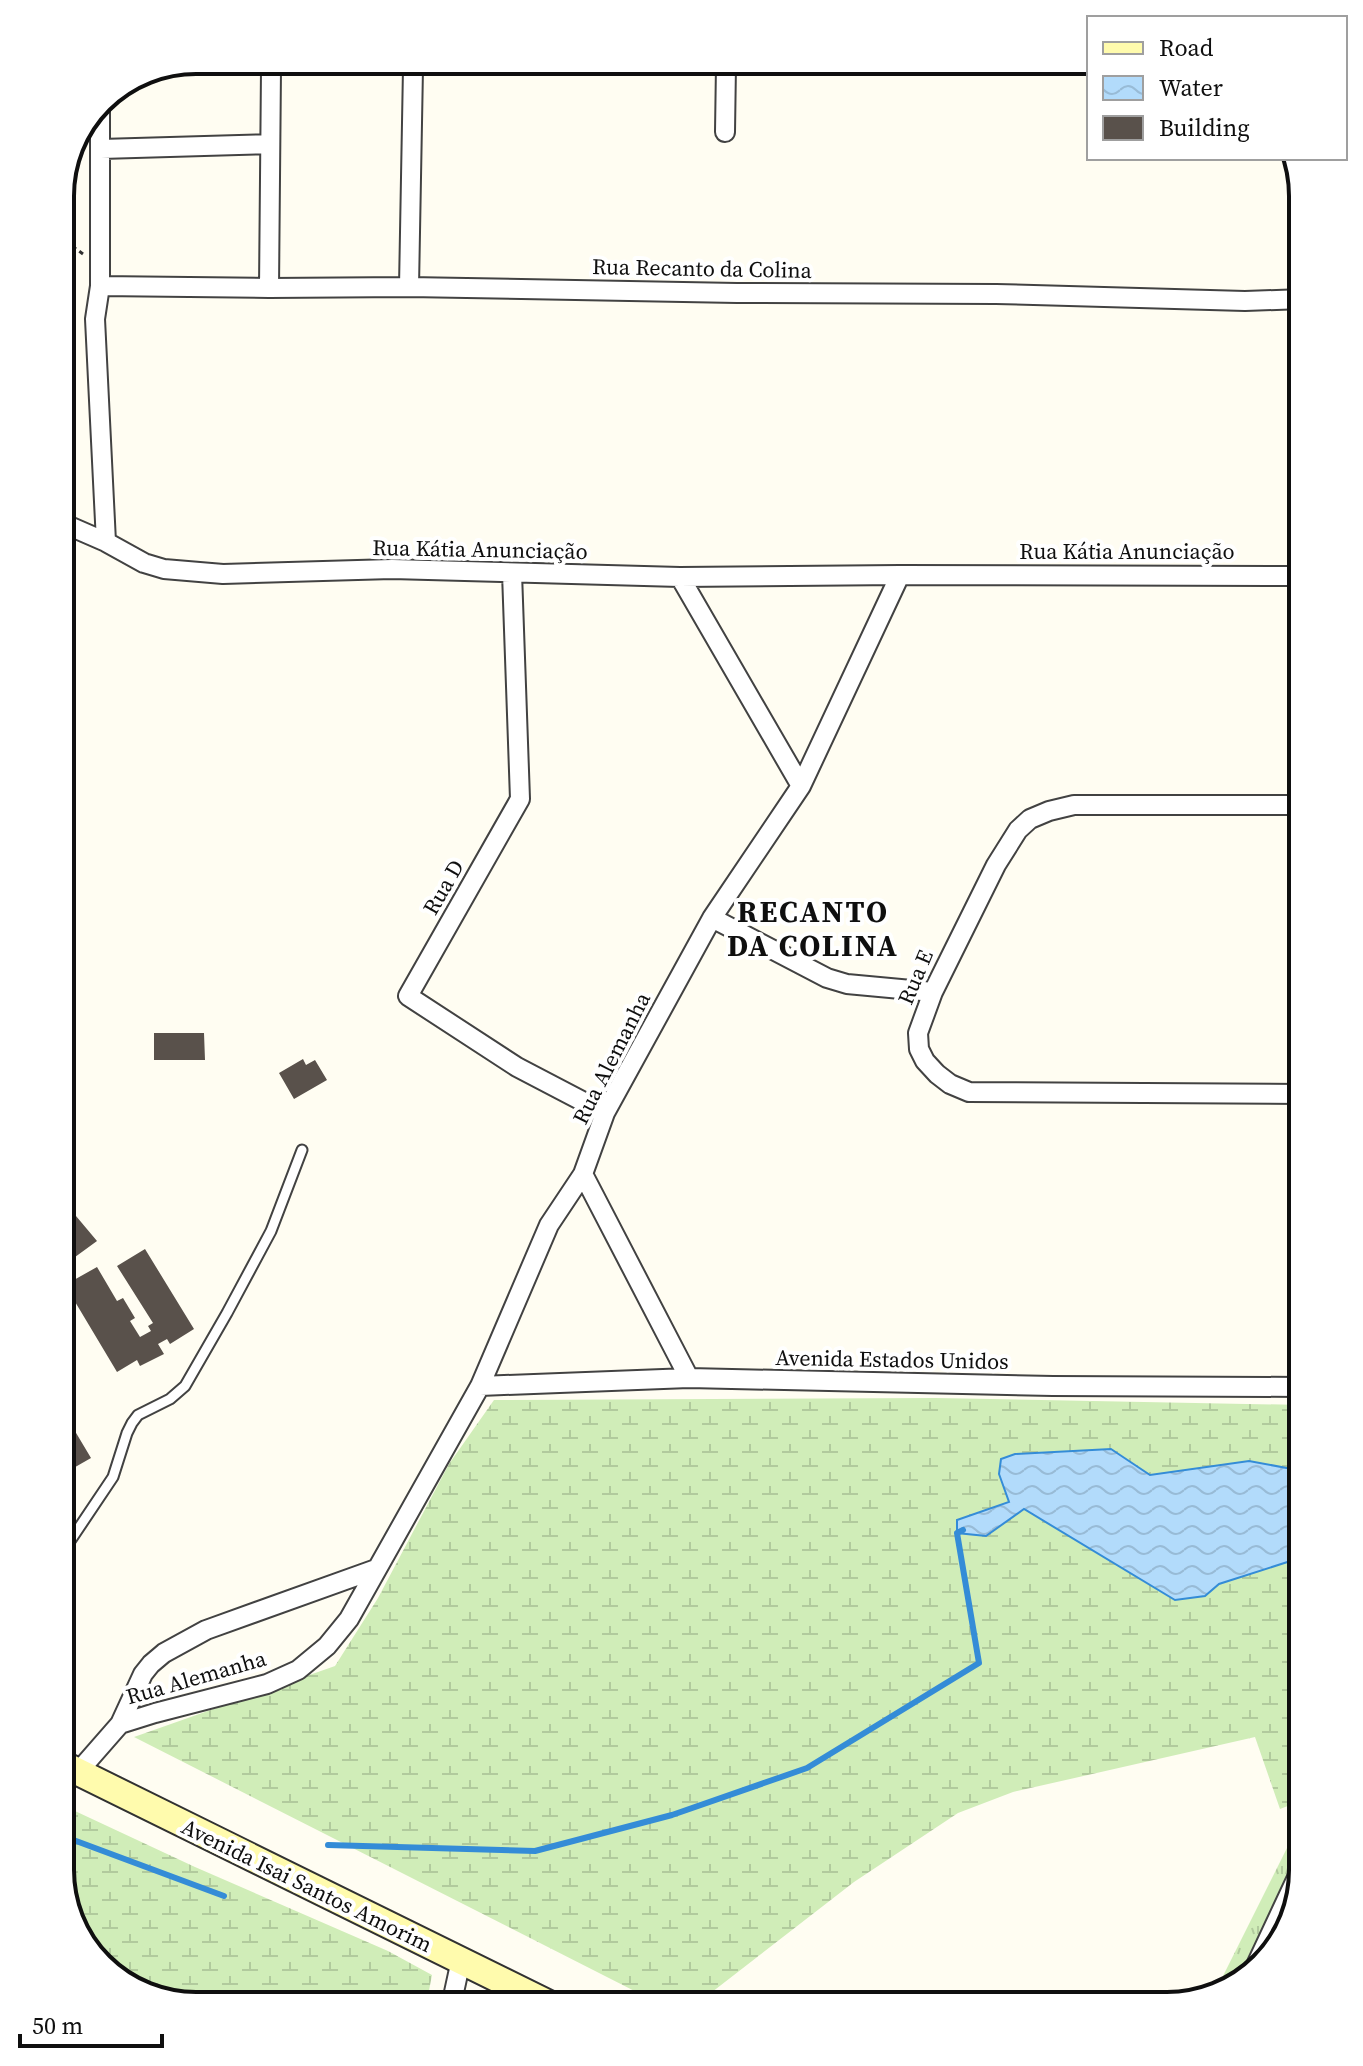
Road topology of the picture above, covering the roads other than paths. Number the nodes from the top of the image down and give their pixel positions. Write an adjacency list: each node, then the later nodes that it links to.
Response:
1 (271, 74): 6 (street)
2 (413, 74): 9 (street)
3 (726, 74): 5 (street)
4 (100, 121): 7 (street)
5 (725, 132)
6 (270, 144): 7 (street); 10 (street)
7 (101, 149): 8 (street)
8 (100, 286): 10 (street, Rua Recanto da Colina); 13 (street)
9 (409, 287): 10 (street, Rua Recanto da Colina); 11 (street, Rua Recanto da Colina)
10 (269, 288)
11 (1289, 299)
12 (74, 528): 13 (street, Rua Kátia Anunciação)
13 (106, 542): 14 (street, Rua Kátia Anunciação)
14 (512, 573): 17 (street, Rua Kátia Anunciação); 23 (street, Rua D)
15 (900, 575): 16 (street, Rua Kátia Anunciação); 17 (street, Rua Kátia Anunciação); 18 (street, Rua Alemanha)
16 (1289, 576)
17 (680, 577): 18 (street)
18 (801, 786): 20 (street, Rua Alemanha)
19 (1289, 805): 21 (street, Rua E)
20 (712, 918): 21 (street); 23 (street, Rua Alemanha)
21 (933, 992): 22 (street, Rua E)
22 (1289, 1094)
23 (605, 1113): 25 (street, Rua Alemanha)
24 (302, 1150): 29 (lane)
25 (583, 1174): 26 (street); 27 (street, Rua Alemanha)
26 (689, 1378): 27 (street, Avenida Estados Unidos); 28 (street, Avenida Estados Unidos)
27 (480, 1386): 30 (street, Rua Alemanha)
28 (1289, 1387)
29 (74, 1535)
30 (376, 1569): 31 (street, Rua Alemanha); 31 (street, Rua Alemanha)
31 (120, 1724): 32 (street, Rua Alemanha)
32 (74, 1764)
33 (74, 1770): 36 (main road, Avenida Isai Santos Amorim)
34 (1288, 1886): 35 (lane)
35 (1258, 1951)
36 (461, 1960): 37 (street); 38 (main road, Avenida Isai Santos Amorim)
37 (454, 1992)
38 (525, 1992)

